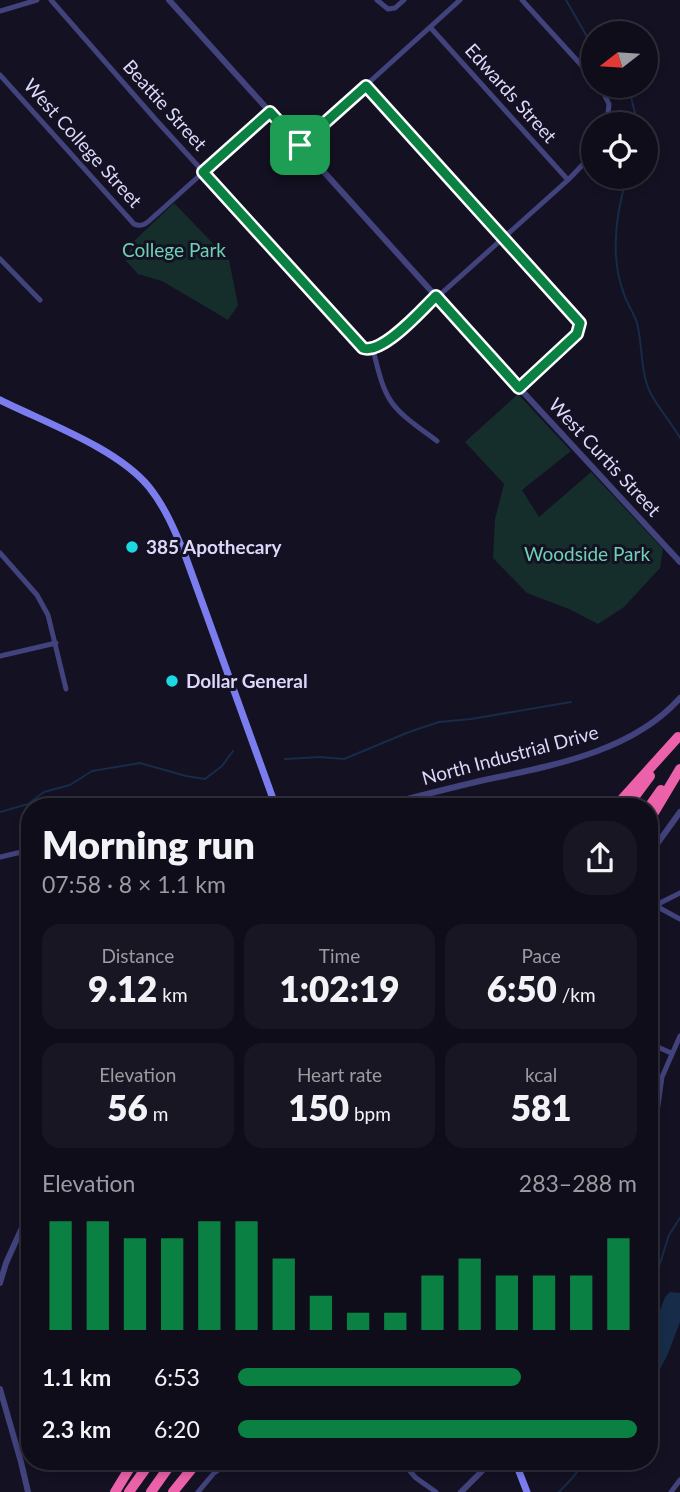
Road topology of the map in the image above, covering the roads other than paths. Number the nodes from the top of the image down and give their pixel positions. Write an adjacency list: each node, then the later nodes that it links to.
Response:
1 (37, 0): 8 (street)
2 (51, 0): 16 (street, Beattie Street)
3 (169, 0): 13 (street, West Curtis Street)
4 (377, 0): 5 (street)
5 (404, 0)
6 (460, 0): 9 (street)
7 (522, 0): 10 (street)
8 (0, 11)
9 (430, 27): 12 (street); 17 (street, Edwards Street)
10 (581, 65)
11 (0, 75): 16 (street, West College Street)
12 (366, 86): 14 (street); 18 (street)
13 (270, 112): 14 (street, West Curtis Street); 16 (street, West College Street)
14 (300, 145): 20 (street, West Curtis Street)
15 (581, 166): 17 (street)
16 (203, 172): 22 (street, Beattie Street)
17 (568, 180): 18 (street)
18 (503, 237): 20 (street); 23 (street)
19 (0, 259): 21 (street)
20 (436, 296): 22 (street); 23 (street, West Curtis Street)
21 (40, 300)
22 (373, 349): 25 (street)
23 (519, 388): 27 (street, West Curtis Street)
24 (0, 400): 34 (main road)
25 (437, 441)
26 (0, 553): 28 (street)
27 (680, 562)
28 (56, 643): 29 (street); 30 (street)
29 (0, 656)
30 (66, 689)
31 (680, 698): 35 (street, North Industrial Drive)
32 (679, 736): 36 (highway); 37 (highway)
33 (680, 766): 38 (highway); 39 (highway)
34 (273, 798)
35 (413, 798)
36 (623, 798)
37 (634, 798)
38 (656, 798)
39 (658, 805)
40 (680, 811): 41 (street)
41 (658, 842)
42 (21, 852): 43 (street)
43 (0, 857)
44 (680, 893): 45 (street)
45 (658, 905)
46 (658, 907): 47 (street)
47 (680, 919)
48 (680, 1036): 50 (street)
49 (658, 1047): 50 (street)
50 (671, 1053): 51 (street)
51 (658, 1106)
52 (21, 1227): 53 (street)
53 (3, 1261): 54 (street)
54 (0, 1283)
55 (0, 1389): 56 (street)
56 (21, 1469)
57 (21, 1470): 67 (street)
58 (128, 1470): 68 (highway)
59 (145, 1470): 69 (highway)
60 (167, 1470): 70 (highway)
61 (191, 1470): 71 (highway)
62 (218, 1470): 72 (street)
63 (409, 1470): 73 (street)
64 (483, 1470): 74 (street)
65 (518, 1470): 75 (main road)
66 (680, 1480): 76 (street)
67 (27, 1492)
68 (115, 1492)
69 (129, 1492)
70 (151, 1492)
71 (173, 1492)
72 (198, 1492)
73 (436, 1492)
74 (461, 1492)
75 (527, 1492)
76 (671, 1492)

